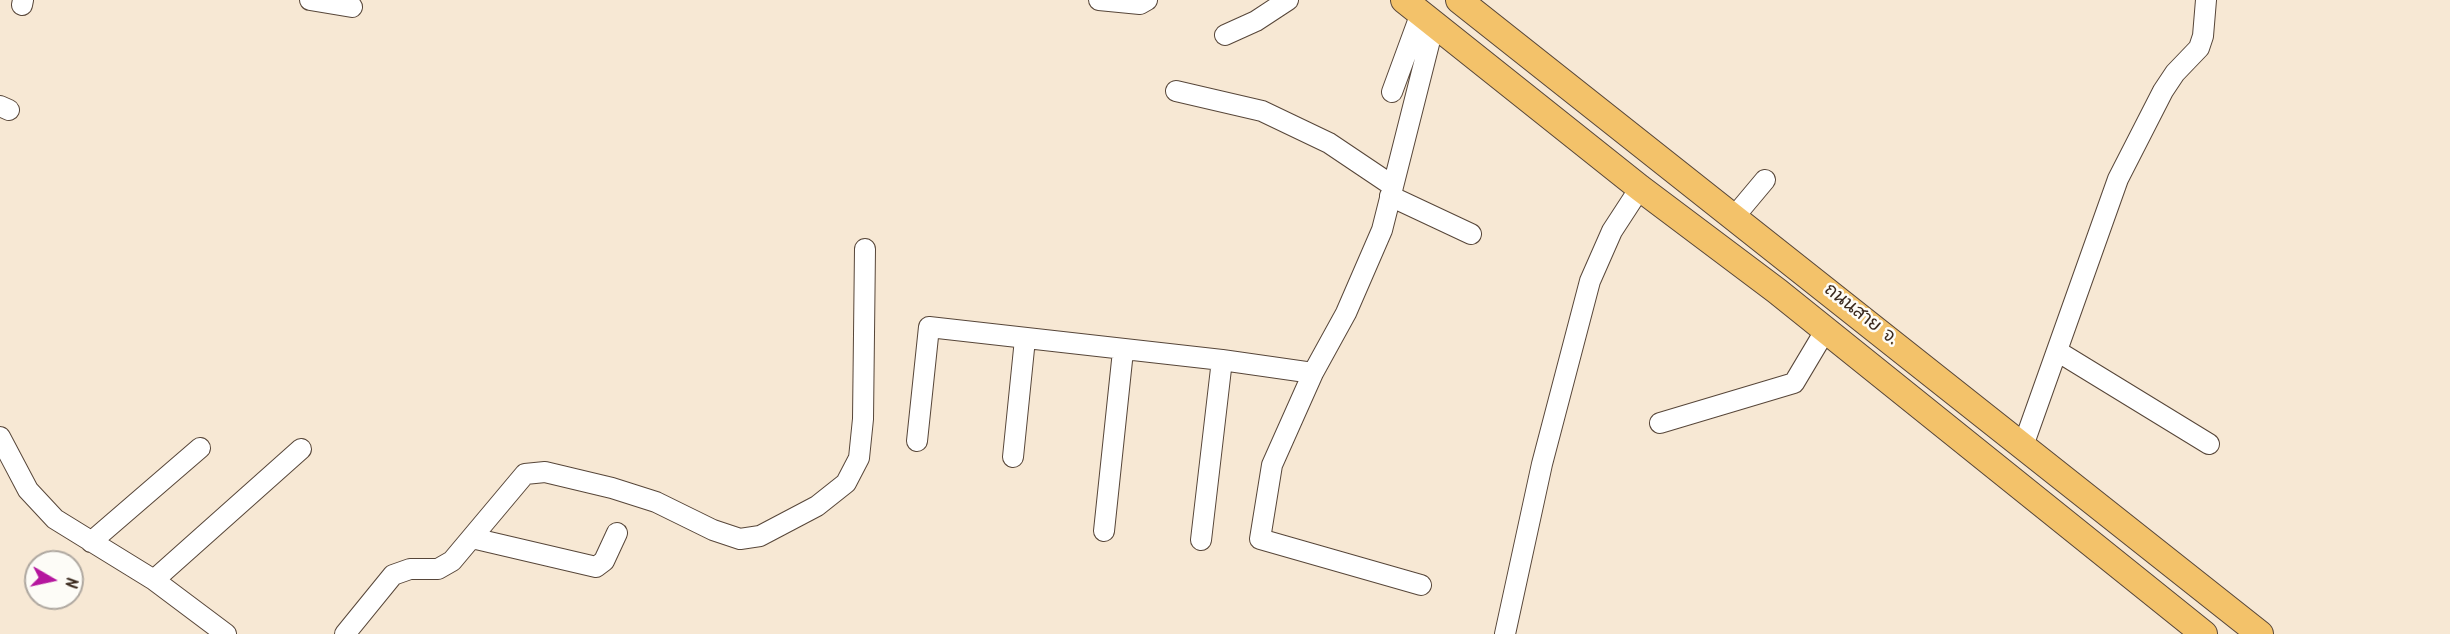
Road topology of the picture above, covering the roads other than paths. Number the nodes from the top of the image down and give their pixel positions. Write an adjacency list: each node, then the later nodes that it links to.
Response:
1 (310, 0): 7 (street)
2 (1099, 0): 3 (street)
3 (1147, 0)
4 (1288, 0): 9 (street)
5 (1459, 0): 15 (main road, ถนนสาย จ.)
6 (2206, 0): 21 (street)
7 (352, 7)
8 (1419, 12): 11 (street); 13 (main road, ถนนสาย จ.); 14 (street)
9 (1225, 35)
10 (1176, 91): 14 (street)
11 (1392, 92)
12 (1765, 180): 15 (street)
13 (1640, 188): 18 (main road, ถนนสาย จ.); 42 (street)
14 (1392, 191): 16 (street); 23 (street)
15 (1734, 217): 28 (main road, ถนนสาย จ.)
16 (1471, 234)
17 (865, 249): 34 (street)
18 (1825, 330): 24 (street); 39 (main road, ถนนสาย จ.)
19 (1026, 339): 20 (street); 26 (street); 31 (street)
20 (1123, 351): 22 (street); 32 (street)
21 (2057, 351): 27 (street); 28 (street)
22 (1222, 360): 23 (street); 35 (street)
23 (1313, 373): 38 (street)
24 (1660, 423)
25 (0, 437): 36 (street)
26 (917, 441)
27 (2209, 444)
28 (2023, 446): 43 (main road, ถนนสาย จ.)
29 (201, 448): 36 (street)
30 (301, 449): 37 (street)
31 (1013, 457)
32 (1104, 531)
33 (617, 533): 34 (street)
34 (472, 538): 41 (street)
35 (1202, 540)
36 (91, 542): 37 (street)
37 (153, 580): 40 (street)
38 (1421, 585)
39 (2190, 630)
40 (226, 634)
41 (345, 634)
42 (1505, 634)
43 (2260, 634)

